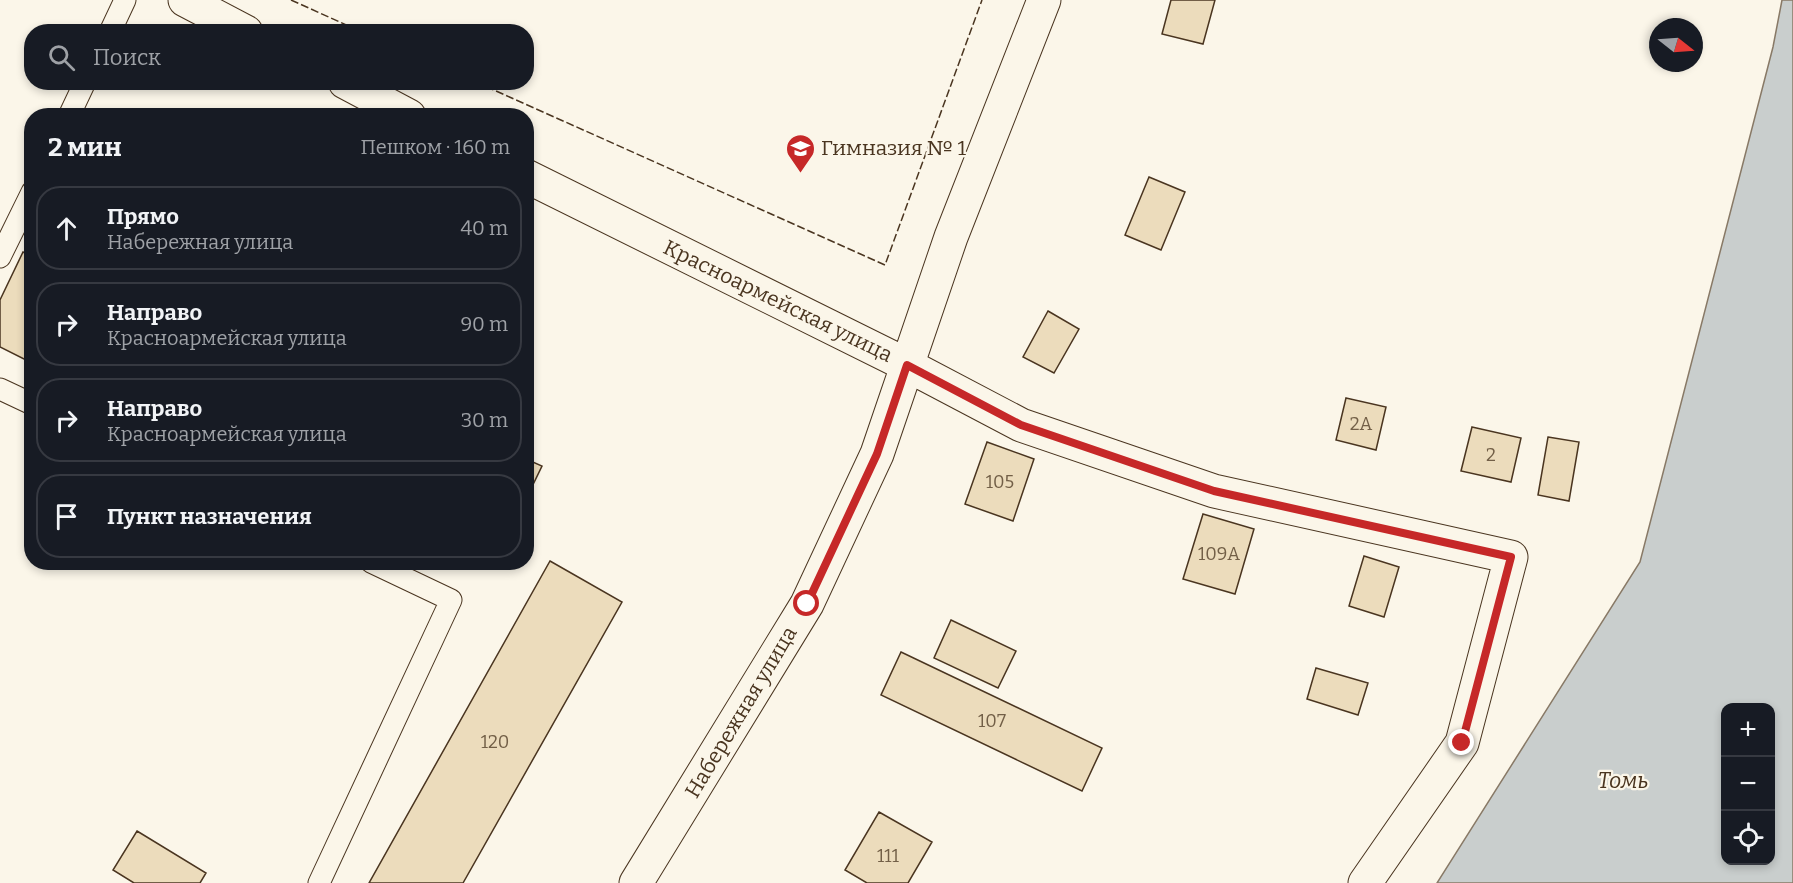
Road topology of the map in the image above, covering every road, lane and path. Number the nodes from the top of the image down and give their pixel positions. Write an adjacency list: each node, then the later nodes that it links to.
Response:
1 (125, 0): 4 (lane)
2 (185, 0): 5 (street)
3 (1044, 0): 13 (street, Набережная улица)
4 (114, 24)
5 (231, 24)
6 (81, 90): 8 (lane)
7 (360, 90): 9 (street)
8 (73, 108)
9 (394, 108)
10 (534, 180): 13 (street, Красноармейская улица)
11 (24, 208): 12 (lane)
12 (0, 257)
13 (907, 365): 18 (street, Набережная улица); 19 (street, Красноармейская улица)
14 (0, 389): 15 (lane)
15 (24, 400)
16 (387, 570): 17 (lane)
17 (319, 883)
18 (636, 883)
19 (1365, 883)

